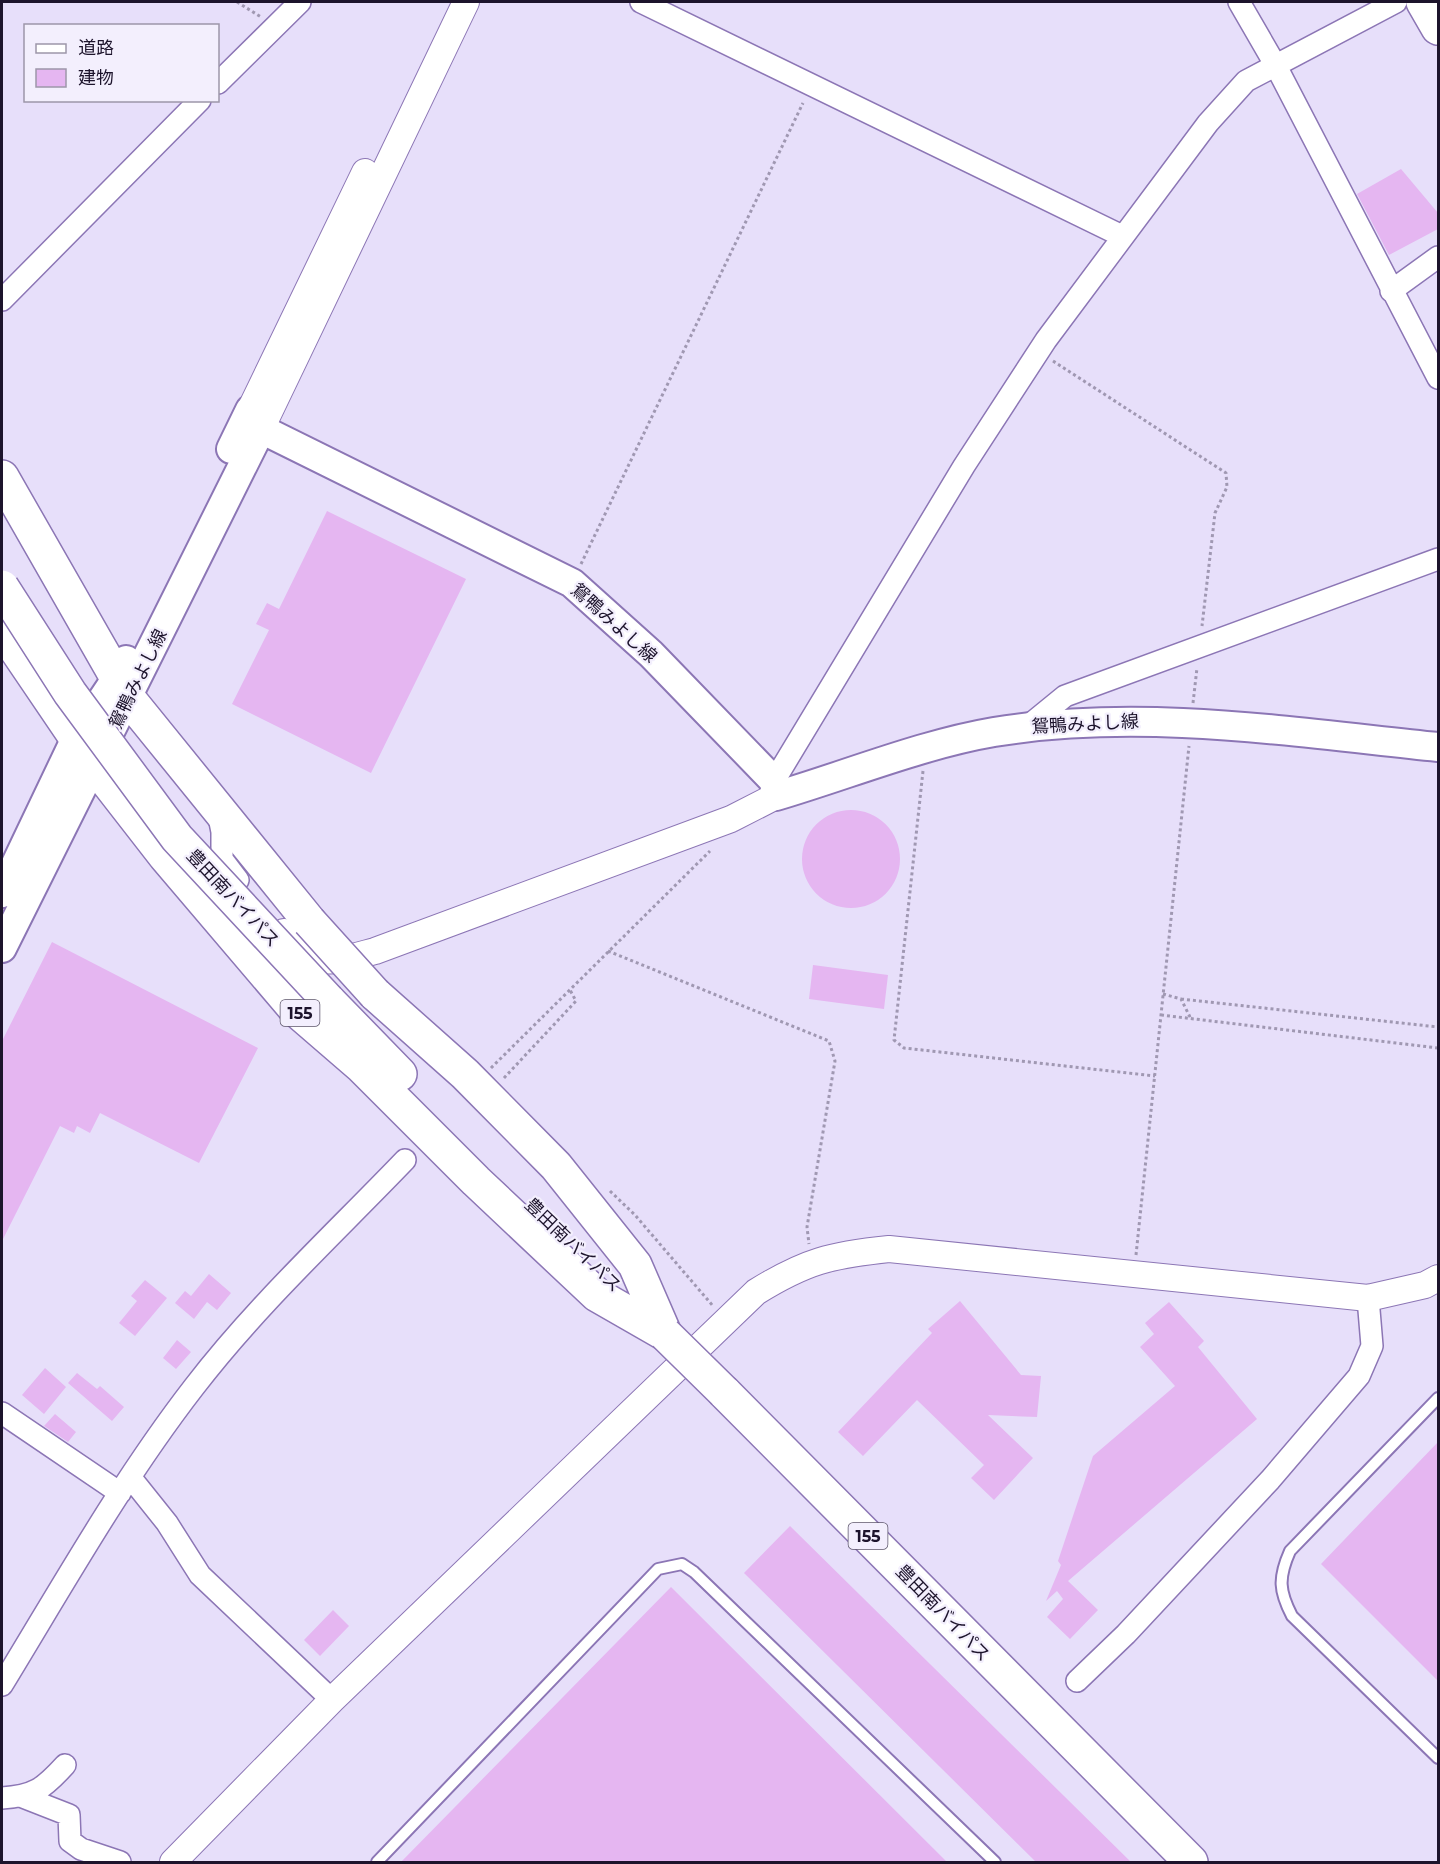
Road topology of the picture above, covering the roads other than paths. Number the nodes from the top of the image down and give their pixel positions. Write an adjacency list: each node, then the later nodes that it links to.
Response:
1 (300, 2): 10 (street)
2 (447, 2): 17 (street)
3 (466, 2): 17 (street)
4 (641, 2): 12 (street)
5 (1239, 2): 9 (street)
6 (1396, 2): 9 (street)
7 (1422, 2): 8 (highway)
8 (1438, 28)
9 (1276, 66): 12 (street); 14 (street)
10 (219, 82)
11 (198, 102): 15 (street)
12 (1122, 236): 27 (street)
13 (1438, 257): 14 (street)
14 (1391, 291): 16 (street)
15 (2, 300)
16 (1438, 378)
17 (256, 419): 22 (main road, 鴛鴨みよし線); 27 (main road, 鴛鴨みよし線)
18 (2, 477): 22 (highway, 155)
19 (1438, 559): 23 (street)
20 (2, 587): 36 (highway, 豊田南バイパス / 155, bridge)
21 (2, 629): 24 (highway, 155)
22 (122, 689): 24 (main road, 鴛鴨みよし線); 26 (main road, 鴛鴨みよし線); 28 (highway, 155)
23 (1028, 727): 25 (main road, 鴛鴨みよし線); 27 (main road, 鴛鴨みよし線)
24 (75, 740): 26 (highway, 155); 31 (main road, 鴛鴨みよし線)
25 (1438, 747)
26 (95, 766): 29 (highway, 155); 32 (main road, 鴛鴨みよし線)
27 (775, 788): 30 (street)
28 (218, 808): 30 (street); 36 (highway, 155, bridge)
29 (165, 856): 30 (street); 36 (highway, 155)
30 (238, 880)
31 (2, 893)
32 (2, 948)
33 (405, 1160): 39 (street)
34 (1438, 1278): 35 (street)
35 (1368, 1298): 40 (street); 42 (street)
36 (665, 1334): 51 (highway, 豊田南バイパス / 155, bridge)
37 (1438, 1398): 43 (lane)
38 (2, 1413): 39 (street)
39 (126, 1485): 41 (street); 42 (street)
40 (1077, 1682)
41 (2, 1685)
42 (332, 1700): 48 (street)
43 (1438, 1758)
44 (65, 1765): 45 (street)
45 (23, 1797): 46 (street); 47 (street)
46 (2, 1798)
47 (120, 1863)
48 (173, 1863)
49 (377, 1863): 50 (lane)
50 (995, 1863)
51 (1191, 1863)

